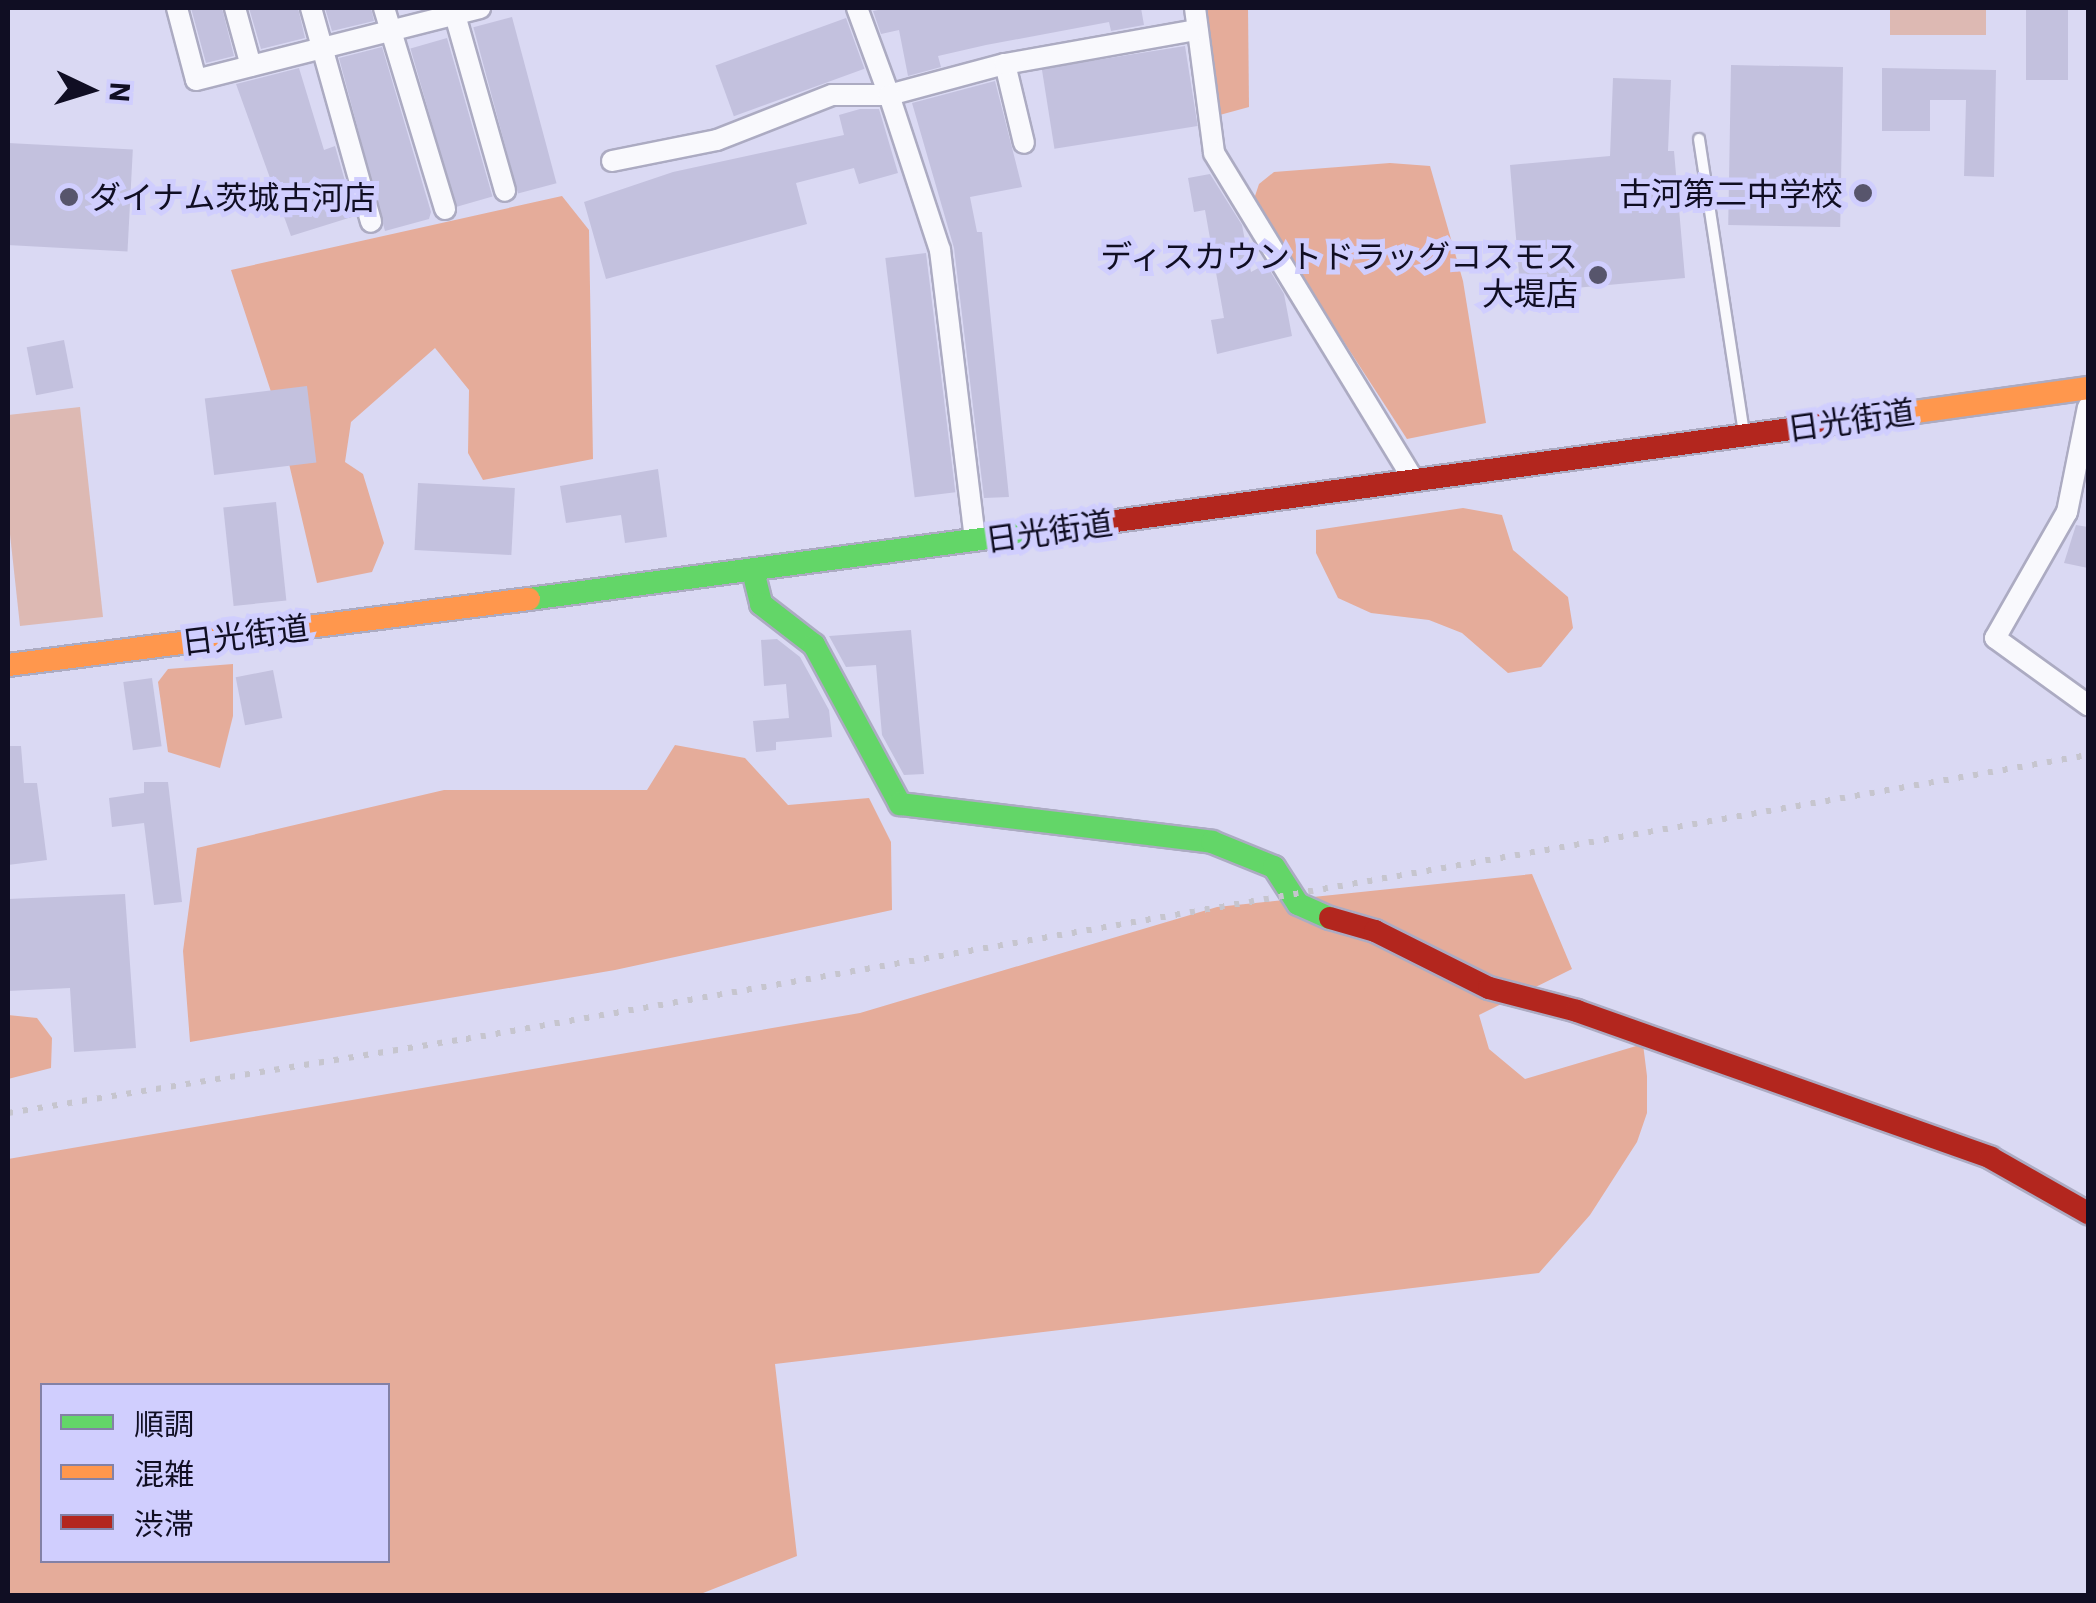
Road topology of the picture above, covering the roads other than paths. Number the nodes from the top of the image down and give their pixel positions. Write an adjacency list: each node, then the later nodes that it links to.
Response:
1 (177, 8): 13 (street)
2 (235, 8): 13 (street)
3 (311, 8): 11 (street)
4 (384, 8): 9 (street)
5 (480, 8): 8 (street)
6 (857, 8): 14 (street)
7 (1195, 8): 10 (street)
8 (454, 11): 9 (street); 18 (street)
9 (391, 30): 11 (street); 19 (street)
10 (1196, 30): 12 (street); 24 (street)
11 (322, 48): 13 (street); 20 (street)
12 (1005, 64): 14 (street); 16 (street)
13 (251, 66)
14 (889, 95): 17 (street); 25 (street)
15 (1699, 139): 23 (lane)
16 (1024, 142)
17 (612, 161)
18 (504, 191)
19 (444, 210)
20 (371, 222)
21 (2088, 388): 23 (main road, 日光街道)
22 (2088, 407): 28 (street)
23 (1744, 435): 24 (main road, 日光街道)
24 (1414, 481): 25 (main road, 日光街道)
25 (975, 541): 26 (main road, 日光街道)
26 (753, 572): 27 (main road, 日光街道); 29 (main road)
27 (8, 665)
28 (2088, 705)
29 (2088, 1213)

